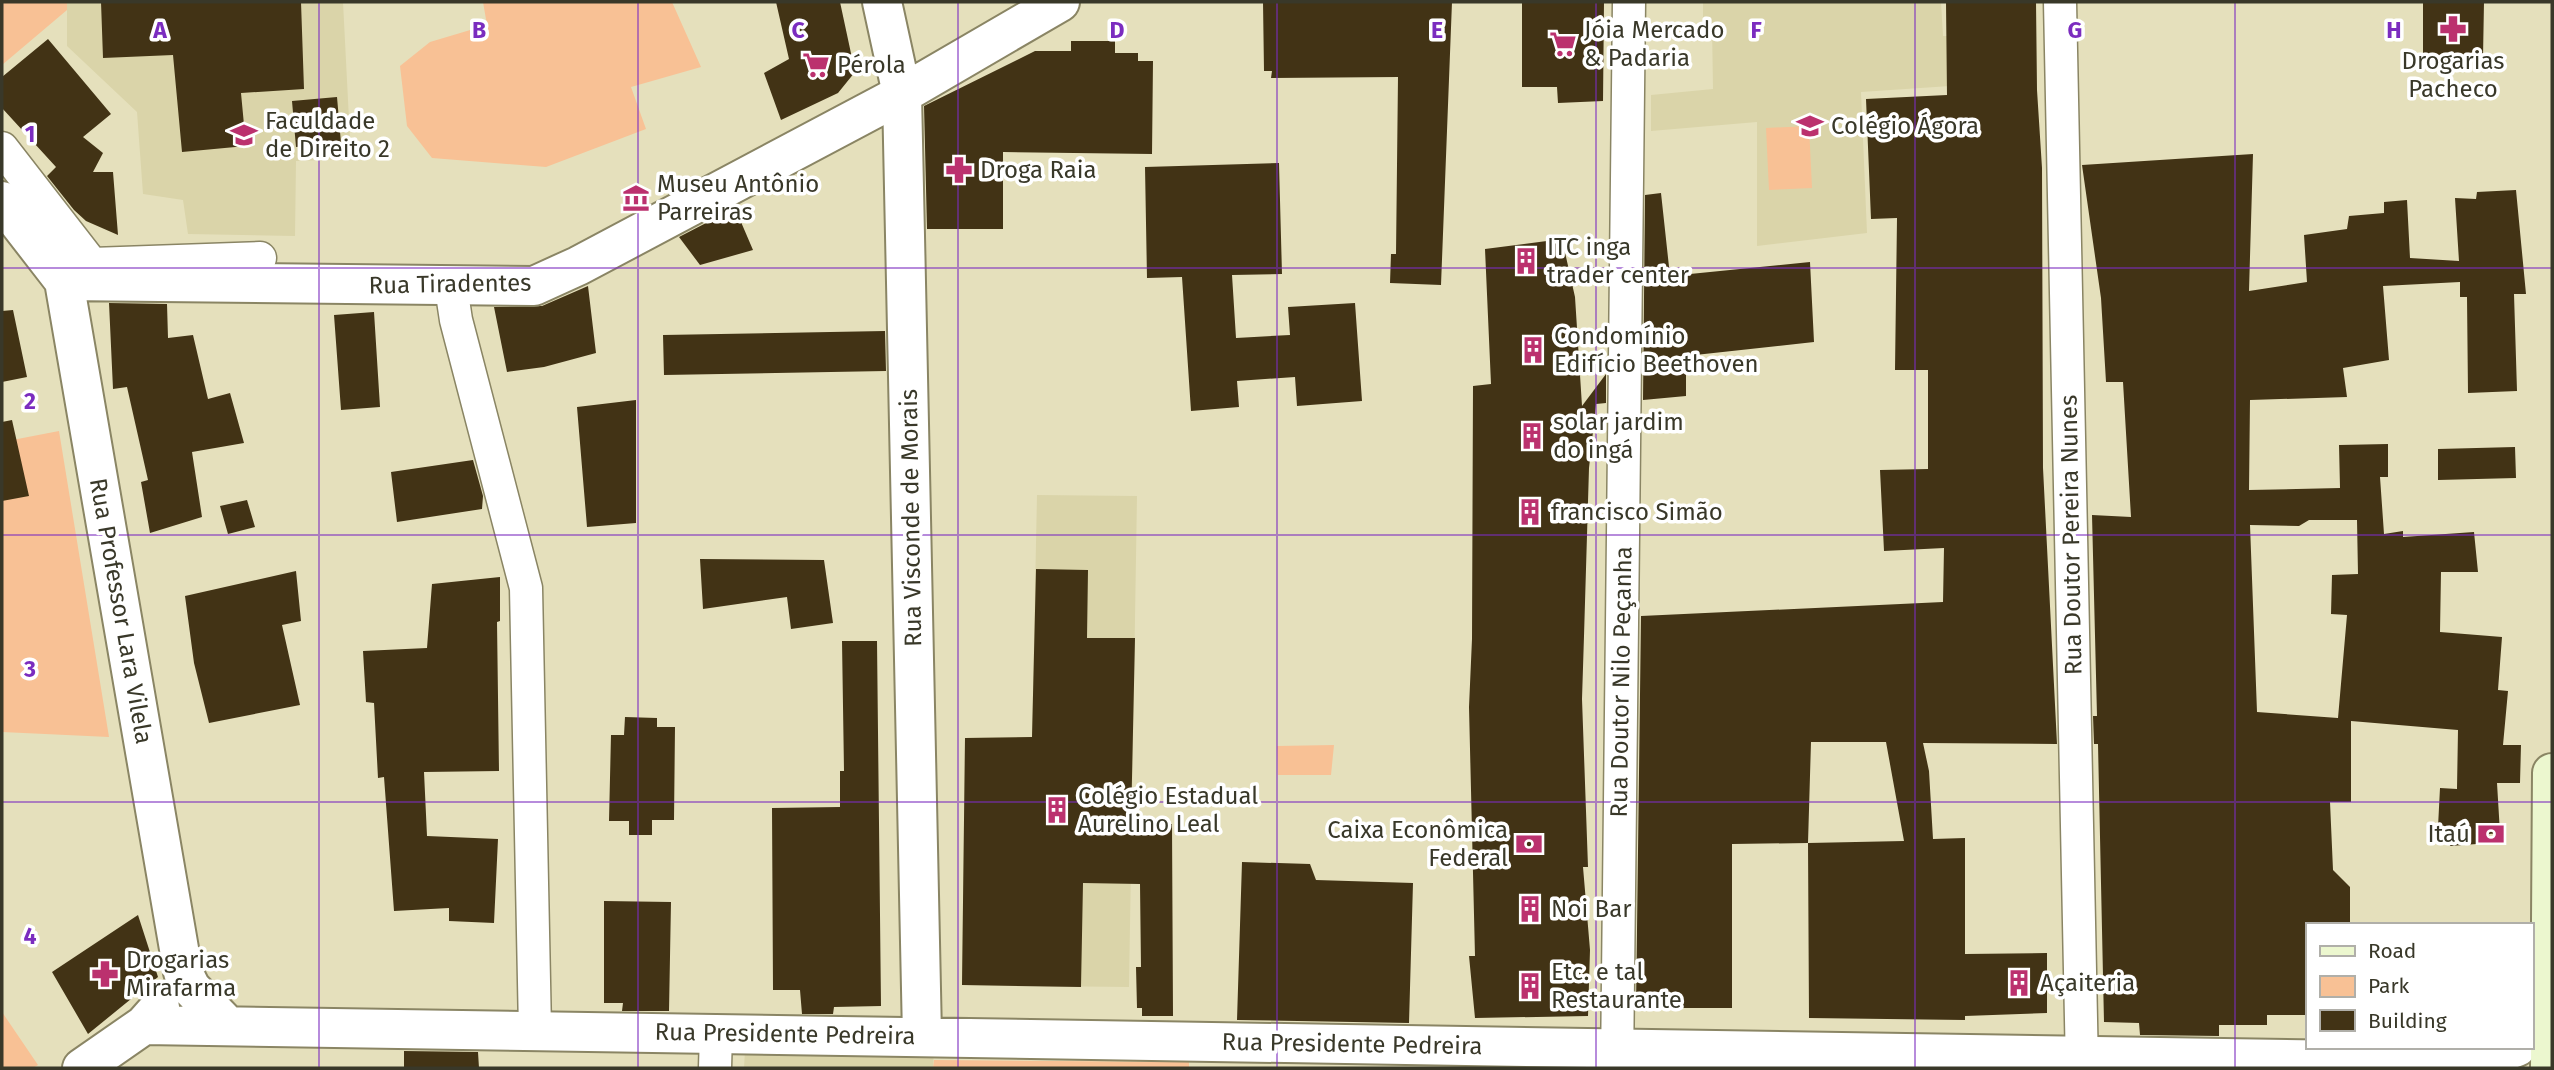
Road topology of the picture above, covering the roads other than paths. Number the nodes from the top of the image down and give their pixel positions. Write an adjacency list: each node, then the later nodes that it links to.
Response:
1 (882, 2): 5 (street, Rua Visconde de Morais)
2 (1060, 2): 5 (street, Rua Tiradentes)
3 (1629, 2): 21 (street, Rua Doutor Nilo Peçanha)
4 (2060, 2): 22 (street, Rua Doutor Pereira Nunes)
5 (902, 94): 10 (street, Rua Tiradentes); 18 (street, Rua Visconde de Morais)
6 (2, 148): 8 (street)
7 (2, 201): 9 (street, Rua Professor Lara Vilela)
8 (260, 258)
9 (64, 281): 10 (street, Rua Tiradentes); 13 (street, Rua Professor Lara Vilela)
10 (451, 287): 16 (street)
11 (2552, 773): 12 (main road)
12 (2551, 886): 17 (main road)
13 (183, 972): 14 (street); 15 (street, Rua Professor Lara Vilela)
14 (144, 1025): 15 (street, Rua Presidente Pedreira); 25 (street)
15 (227, 1025): 16 (street, Rua Presidente Pedreira)
16 (534, 1030): 20 (street, Rua Presidente Pedreira)
17 (2540, 1030): 26 (main road)
18 (922, 1036): 20 (street, Rua Presidente Pedreira); 21 (street, Rua Presidente Pedreira)
19 (2513, 1049): 24 (street, Rua Presidente Pedreira)
20 (715, 1051)
21 (1617, 1058): 22 (street, Rua Presidente Pedreira)
22 (2082, 1062): 23 (street, Rua Presidente Pedreira)
23 (2339, 1064): 24 (street, Rua Presidente Pedreira)
24 (2484, 1065)
25 (82, 1068)
26 (2550, 1068)

